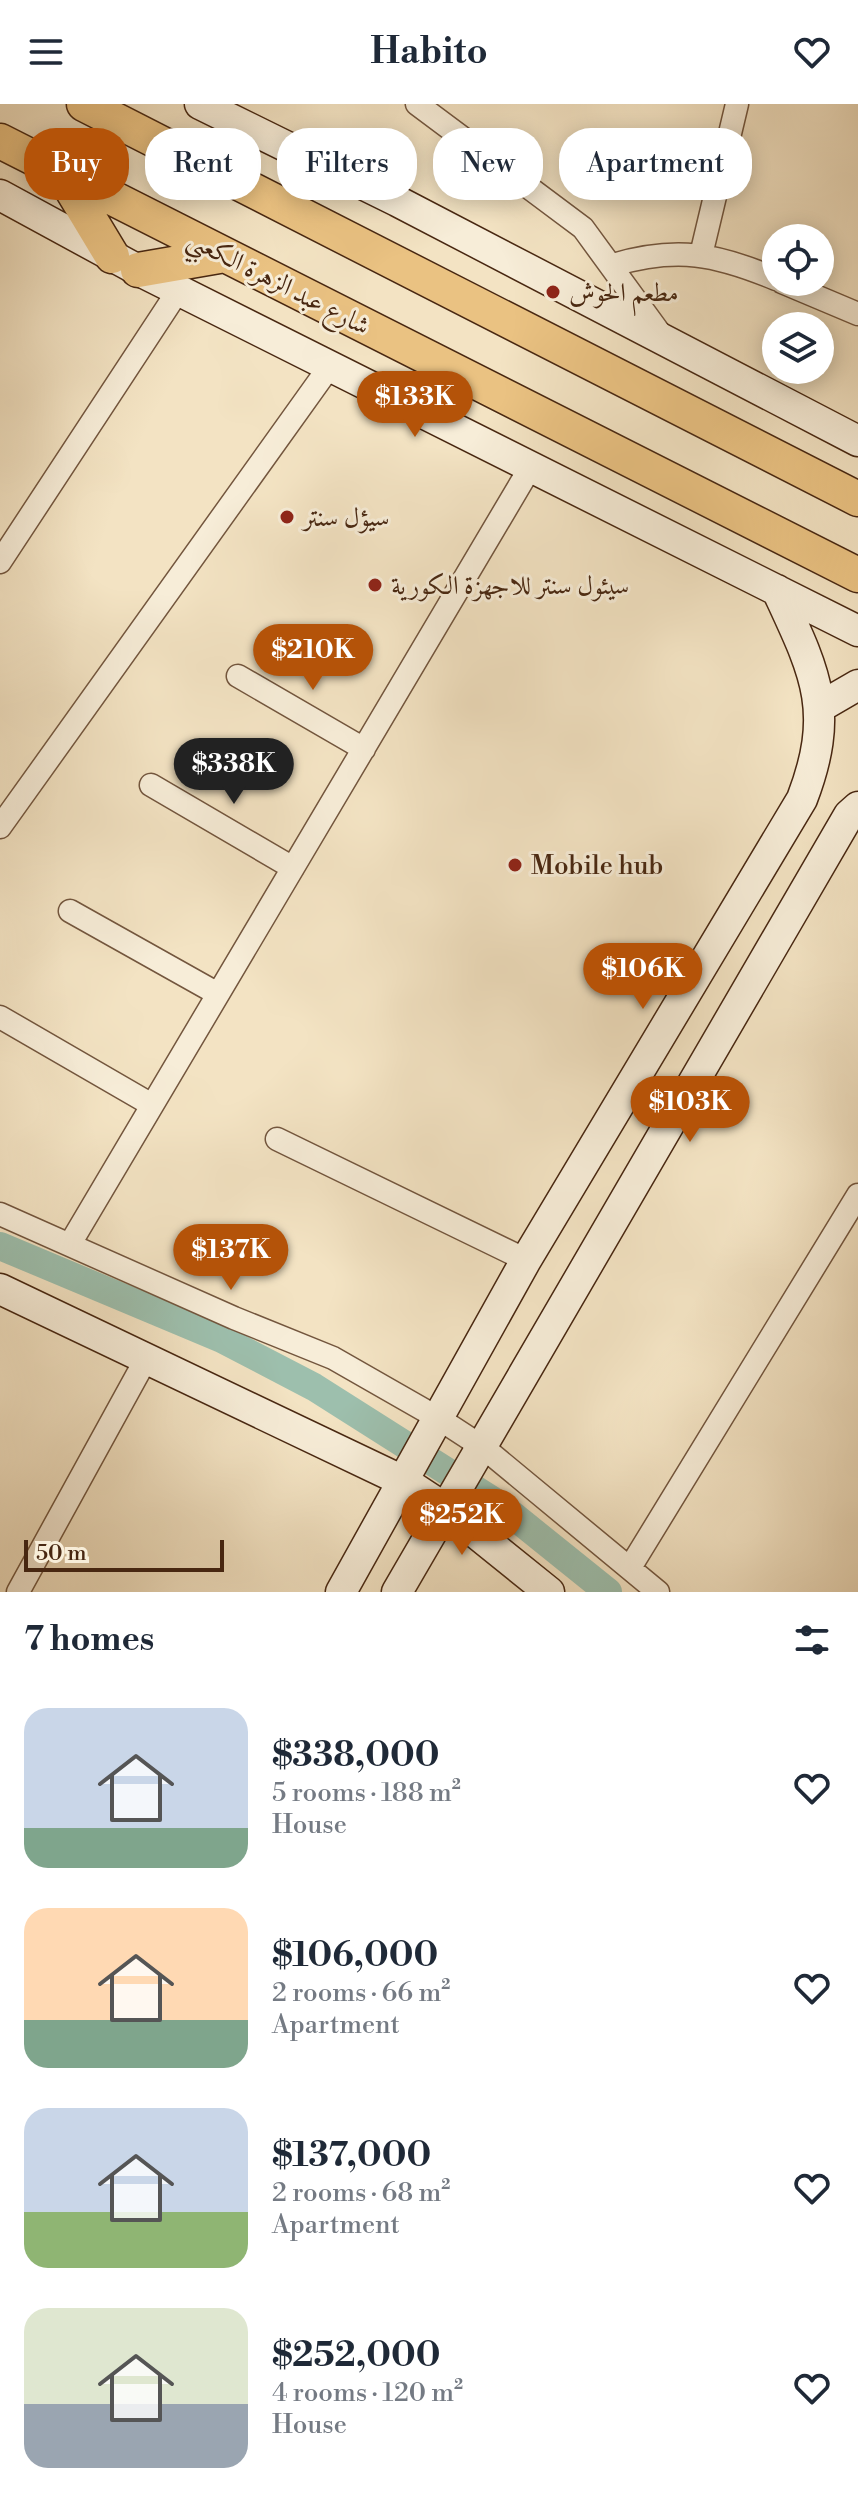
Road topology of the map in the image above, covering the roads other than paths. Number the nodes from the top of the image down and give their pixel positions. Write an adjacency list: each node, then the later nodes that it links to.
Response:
1 (84, 104): 22 (main road)
2 (200, 104): 18 (street)
3 (417, 104): 13 (street)
4 (737, 104): 11 (street)
5 (0, 141): 6 (main road, شارع عبد الزهرة الكعبي)
6 (24, 153)
7 (0, 195): 12 (street)
8 (81, 200): 12 (main road)
9 (116, 200): 10 (main road, شارع عبد الزهرة الكعبي)
10 (225, 255): 12 (main road); 24 (main road, شارع عبد الزهرة الكعبي)
11 (701, 255): 13 (street); 14 (street)
12 (125, 263): 15 (street)
13 (613, 265): 18 (street)
14 (762, 273)
15 (178, 291): 19 (street); 23 (street)
16 (815, 296): 17 (street)
17 (858, 314)
18 (665, 340): 20 (street)
19 (330, 366): 21 (street); 33 (street)
20 (858, 441)
21 (530, 468): 25 (street); 30 (street)
22 (858, 499)
23 (0, 562)
24 (858, 575)
25 (777, 590): 26 (street); 29 (street)
26 (858, 631)
27 (238, 676): 30 (street)
28 (858, 685): 29 (street)
29 (820, 707): 43 (street)
30 (364, 749): 34 (street)
31 (151, 785): 34 (street)
32 (858, 807): 47 (street)
33 (0, 827)
34 (293, 868): 36 (street)
35 (70, 911): 36 (street)
36 (218, 994): 38 (street)
37 (0, 1017): 38 (street)
38 (152, 1105): 42 (street)
39 (277, 1139): 43 (street)
40 (858, 1195): 50 (street)
41 (0, 1214): 42 (street)
42 (70, 1244): 46 (street)
43 (526, 1260): 46 (street)
44 (0, 1289): 45 (street)
45 (146, 1359): 48 (street); 51 (street)
46 (438, 1418): 47 (street); 48 (street)
47 (484, 1448): 49 (street); 50 (street)
48 (405, 1482): 49 (street); 52 (street)
49 (446, 1509): 53 (street); 54 (street)
50 (631, 1566): 55 (street)
51 (18, 1592)
52 (341, 1592)
53 (397, 1592)
54 (549, 1592)
55 (658, 1592)

